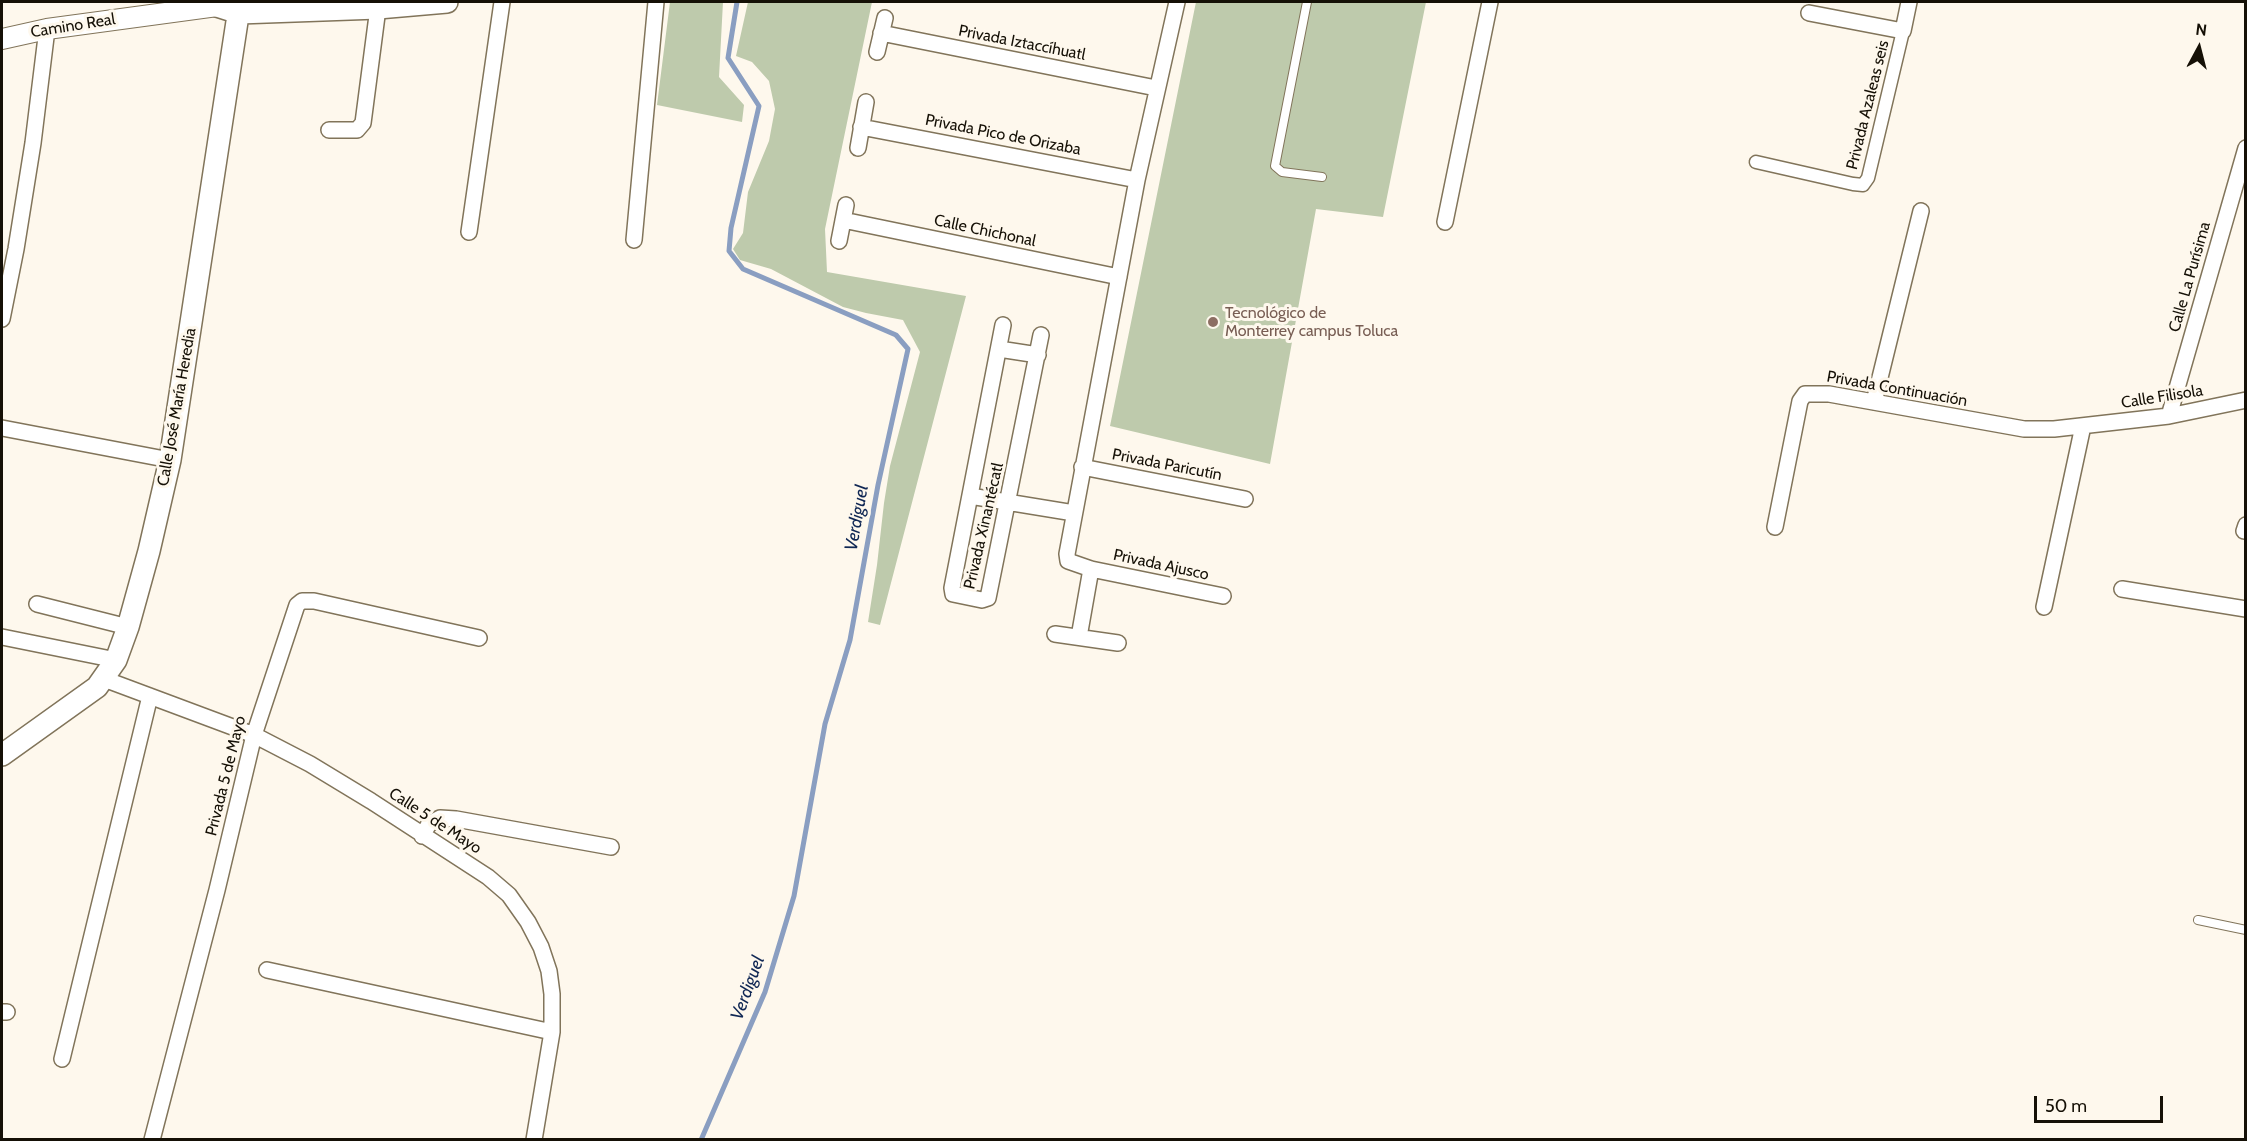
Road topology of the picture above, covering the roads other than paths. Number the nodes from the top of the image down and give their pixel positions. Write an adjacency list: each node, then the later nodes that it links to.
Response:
1 (447, 2): 9 (main road, Camino Real)
2 (502, 2): 26 (street)
3 (656, 2): 27 (street)
4 (1176, 2): 15 (street, Privada Ajusco)
5 (1307, 2): 22 (lane)
6 (1490, 2): 25 (street)
7 (1909, 2): 12 (street, Privada Azaleas seis)
8 (231, 6): 9 (main road, Camino Real); 11 (street, Camino Real); 40 (main road, Calle José María Heredia)
9 (378, 8): 18 (street)
10 (1809, 13): 12 (street)
11 (46, 28): 13 (street, Camino Real); 30 (street)
12 (1903, 31): 21 (street, Privada Azaleas seis)
13 (2, 39)
14 (877, 52): 15 (street, Privada Iztaccíhuatl)
15 (1156, 88): 23 (street, Privada Ajusco)
16 (866, 102): 17 (street)
17 (861, 127): 19 (street); 23 (street, Privada Pico de Orizaba)
18 (329, 130)
19 (858, 148)
20 (2246, 148): 37 (street, Calle La Purísima)
21 (1756, 162)
22 (1322, 177)
23 (1137, 180): 29 (street, Privada Ajusco)
24 (1921, 211): 36 (street)
25 (1445, 222)
26 (469, 232)
27 (634, 240)
28 (839, 241): 29 (street, Calle Chichonal)
29 (1119, 277): 41 (street, Privada Ajusco)
30 (2, 319)
31 (1003, 325): 33 (street, Privada Xinantécatl)
32 (1041, 335): 34 (street, Privada Xinantécatl)
33 (999, 349): 34 (street); 42 (street, Privada Xinantécatl)
34 (1038, 355): 44 (street, Privada Xinantécatl)
35 (2246, 400): 37 (street, Calle Filisola)
36 (1874, 402): 38 (street, Privada Continuación); 46 (street, Privada Continuación)
37 (2169, 416): 38 (street, Calle Filisola)
38 (2083, 426): 51 (street)
39 (2, 428): 40 (street)
40 (170, 460): 53 (main road, Calle José María Heredia)
41 (1082, 467): 43 (street, Privada Paricutín); 45 (street, Privada Ajusco)
42 (970, 496): 44 (street); 44 (street, Privada Xinantécatl)
43 (1245, 499)
44 (1009, 501): 45 (street)
45 (1074, 513): 47 (street, Privada Ajusco)
46 (1775, 527)
47 (1091, 570): 49 (street, Privada Ajusco); 56 (street, Privada Ajusco)
48 (2122, 589): 52 (street)
49 (1223, 596)
50 (37, 604): 53 (street)
51 (2044, 607)
52 (2246, 609)
53 (128, 627): 59 (main road, Calle José María Heredia)
54 (1055, 634): 56 (street)
55 (2, 637): 59 (street)
56 (1079, 637): 58 (street)
57 (479, 638): 62 (street, Privada 5 de Mayo)
58 (1118, 643)
59 (116, 660): 60 (main road, Calle José María Heredia)
60 (104, 679): 61 (street, Calle 5 de Mayo); 63 (main road, Calle José María Heredia)
61 (150, 696): 62 (street, Calle 5 de Mayo); 70 (street)
62 (254, 735): 64 (street, Calle 5 de Mayo); 71 (street, Privada 5 de Mayo)
63 (2, 755)
64 (422, 836): 65 (street); 69 (street, Calle 5 de Mayo)
65 (611, 847)
66 (2198, 920): 67 (lane)
67 (2246, 930)
68 (267, 970): 69 (street)
69 (552, 1032): 72 (street, Calle 5 de Mayo)
70 (63, 1059)
71 (152, 1140)
72 (534, 1140)

